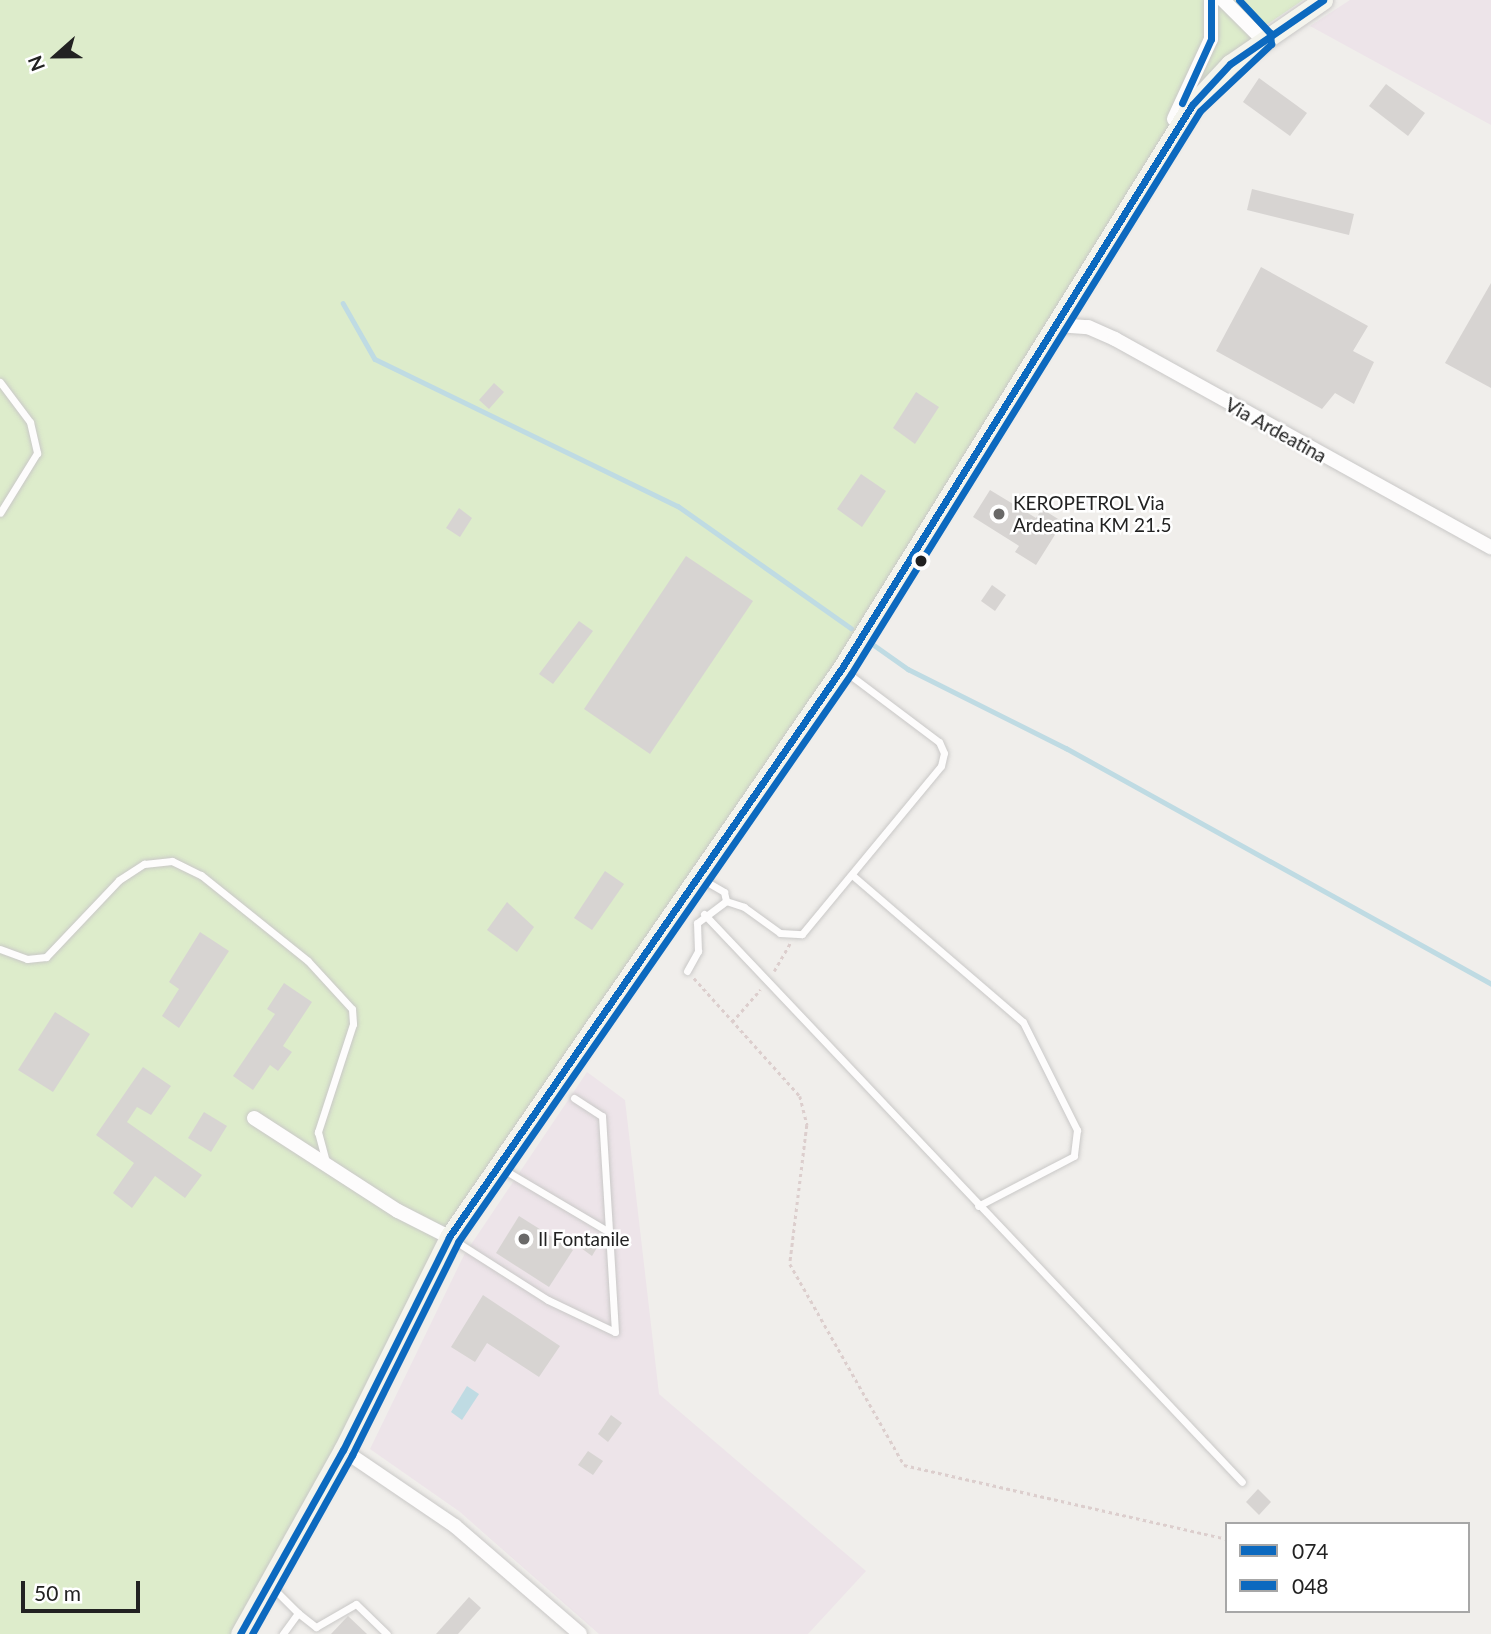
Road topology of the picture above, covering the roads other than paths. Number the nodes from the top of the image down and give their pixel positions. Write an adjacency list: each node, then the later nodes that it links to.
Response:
1 (1211, 0): 5 (street)
2 (1323, 0): 4 (main road)
3 (1225, 1): 4 (street)
4 (1262, 39): 5 (main road)
5 (1135, 195): 6 (main road)
6 (1057, 325): 9 (street, Via Ardeatina); 10 (main road)
7 (0, 382): 8 (lane)
8 (0, 513)
9 (1491, 547)
10 (842, 668): 11 (main road); 12 (lane)
11 (696, 875): 13 (lane); 19 (main road)
12 (852, 875): 13 (lane); 21 (lane)
13 (726, 901): 14 (lane)
14 (704, 914): 16 (lane); 21 (lane)
15 (0, 949): 20 (lane)
16 (687, 971)
17 (574, 1098): 22 (lane)
18 (254, 1118): 20 (street)
19 (496, 1165): 22 (lane); 23 (main road)
20 (330, 1167): 23 (street)
21 (978, 1206): 25 (lane)
22 (609, 1232): 23 (lane)
23 (449, 1237): 24 (main road)
24 (343, 1450): 26 (main road); 31 (street)
25 (1242, 1482)
26 (270, 1585): 27 (lane); 28 (main road)
27 (298, 1613): 29 (lane); 30 (lane)
28 (240, 1634)
29 (283, 1634)
30 (387, 1634)
31 (580, 1634)

